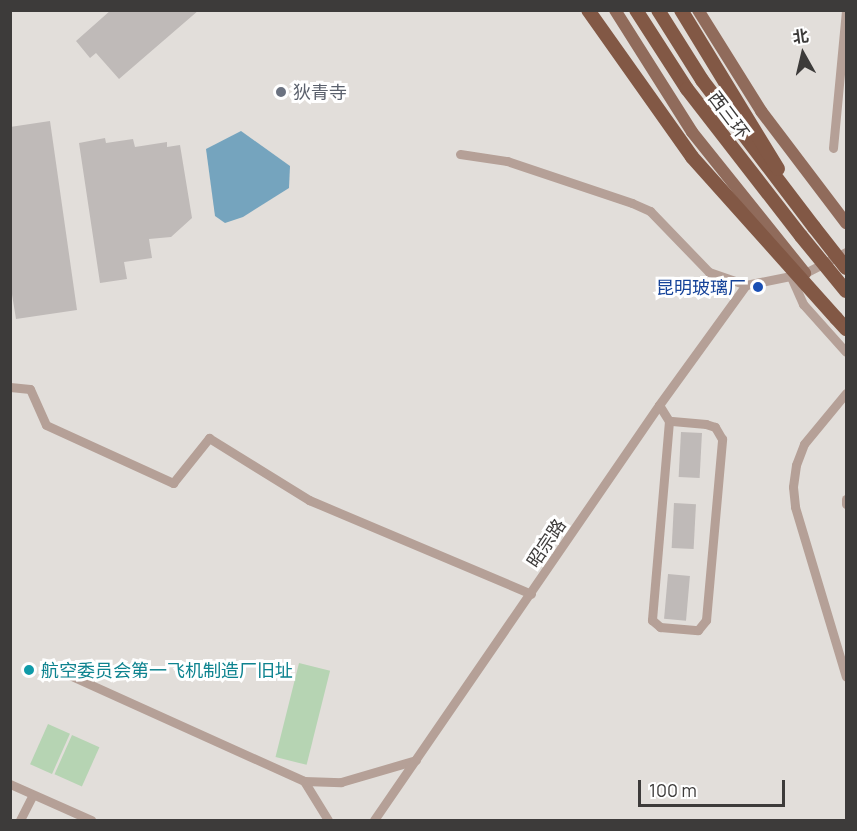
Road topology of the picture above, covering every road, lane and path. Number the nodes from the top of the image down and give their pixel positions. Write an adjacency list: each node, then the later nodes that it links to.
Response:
1 (588, 10): 18 (highway, bridge)
2 (615, 10): 14 (main road)
3 (636, 10): 17 (highway, 西三环, bridge)
4 (658, 10): 11 (highway, 西三环)
5 (681, 10): 11 (highway)
6 (698, 10): 10 (main road)
7 (846, 10): 8 (street)
8 (833, 148)
9 (460, 154): 16 (street)
10 (846, 224)
11 (814, 227): 13 (highway, bridge)
12 (846, 252): 14 (street)
13 (846, 268)
14 (805, 273): 15 (street)
15 (791, 278): 16 (street); 19 (street)
16 (746, 285): 22 (street, 昭宗路)
17 (846, 291)
18 (846, 329)
19 (846, 352)
20 (10, 387): 24 (street)
21 (846, 393): 26 (street)
22 (659, 405): 23 (street); 24 (street, 昭宗路)
23 (669, 421): 23 (street)
24 (531, 594): 29 (street, 昭宗路)
25 (846, 636): 26 (street)
26 (835, 639): 28 (street)
27 (56, 669): 30 (street)
28 (846, 677)
29 (416, 760): 30 (street); 36 (street, 昭宗路)
30 (304, 781): 35 (street)
31 (10, 784): 32 (street)
32 (33, 795): 33 (street); 34 (street)
33 (20, 820)
34 (91, 820)
35 (328, 820)
36 (374, 820)

